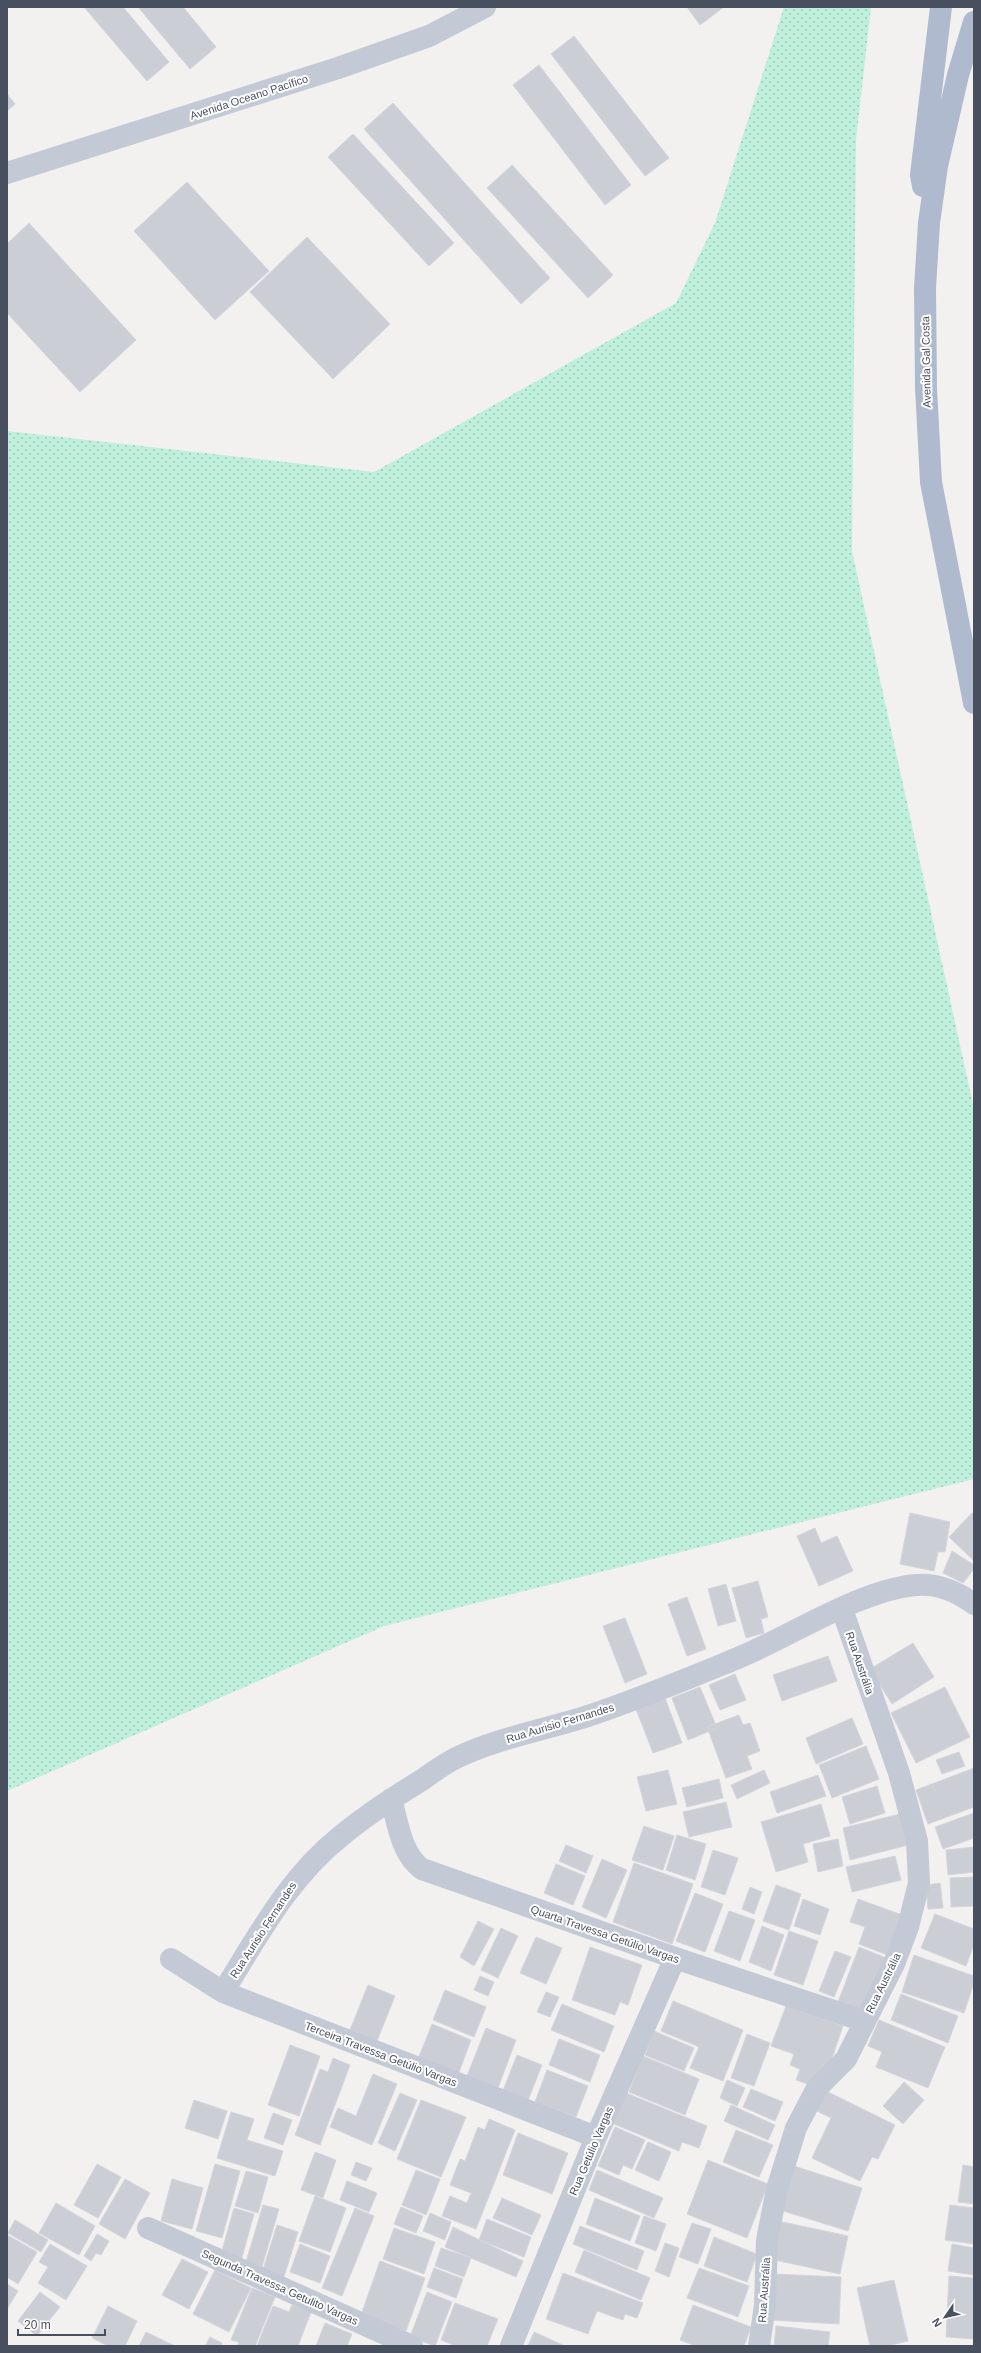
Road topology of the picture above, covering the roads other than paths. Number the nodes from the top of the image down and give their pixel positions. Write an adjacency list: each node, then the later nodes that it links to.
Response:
1 (485, 7): 4 (street, Avenida Oceano Pacífico)
2 (941, 7): 5 (main road)
3 (974, 22): 5 (main road, Avenida Gal Costa)
4 (7, 173)
5 (929, 223): 6 (main road, Avenida Gal Costa)
6 (974, 703)
7 (974, 1604): 8 (street, Rua Aurisio Fernandes)
8 (842, 1609): 9 (street, Rua Aurisio Fernandes); 13 (street, Rua Austrália)
9 (391, 1799): 11 (street, Quarta Travessa Getúlio Vargas); 12 (street, Rua Aurisio Fernandes)
10 (171, 1958): 12 (street, Terceira Travessa Getúlio Vargas)
11 (675, 1958): 13 (street, Quarta Travessa Getúlio Vargas); 14 (street, Rua Getúlio Vargas)
12 (223, 1992): 14 (street, Terceira Travessa Getúlio Vargas)
13 (864, 2021): 18 (street, Rua Austrália)
14 (596, 2137): 17 (street, Rua Getúlio Vargas)
15 (148, 2228): 16 (street, Segunda Travessa Getulito Vargas)
16 (412, 2346)
17 (511, 2346)
18 (759, 2346)

